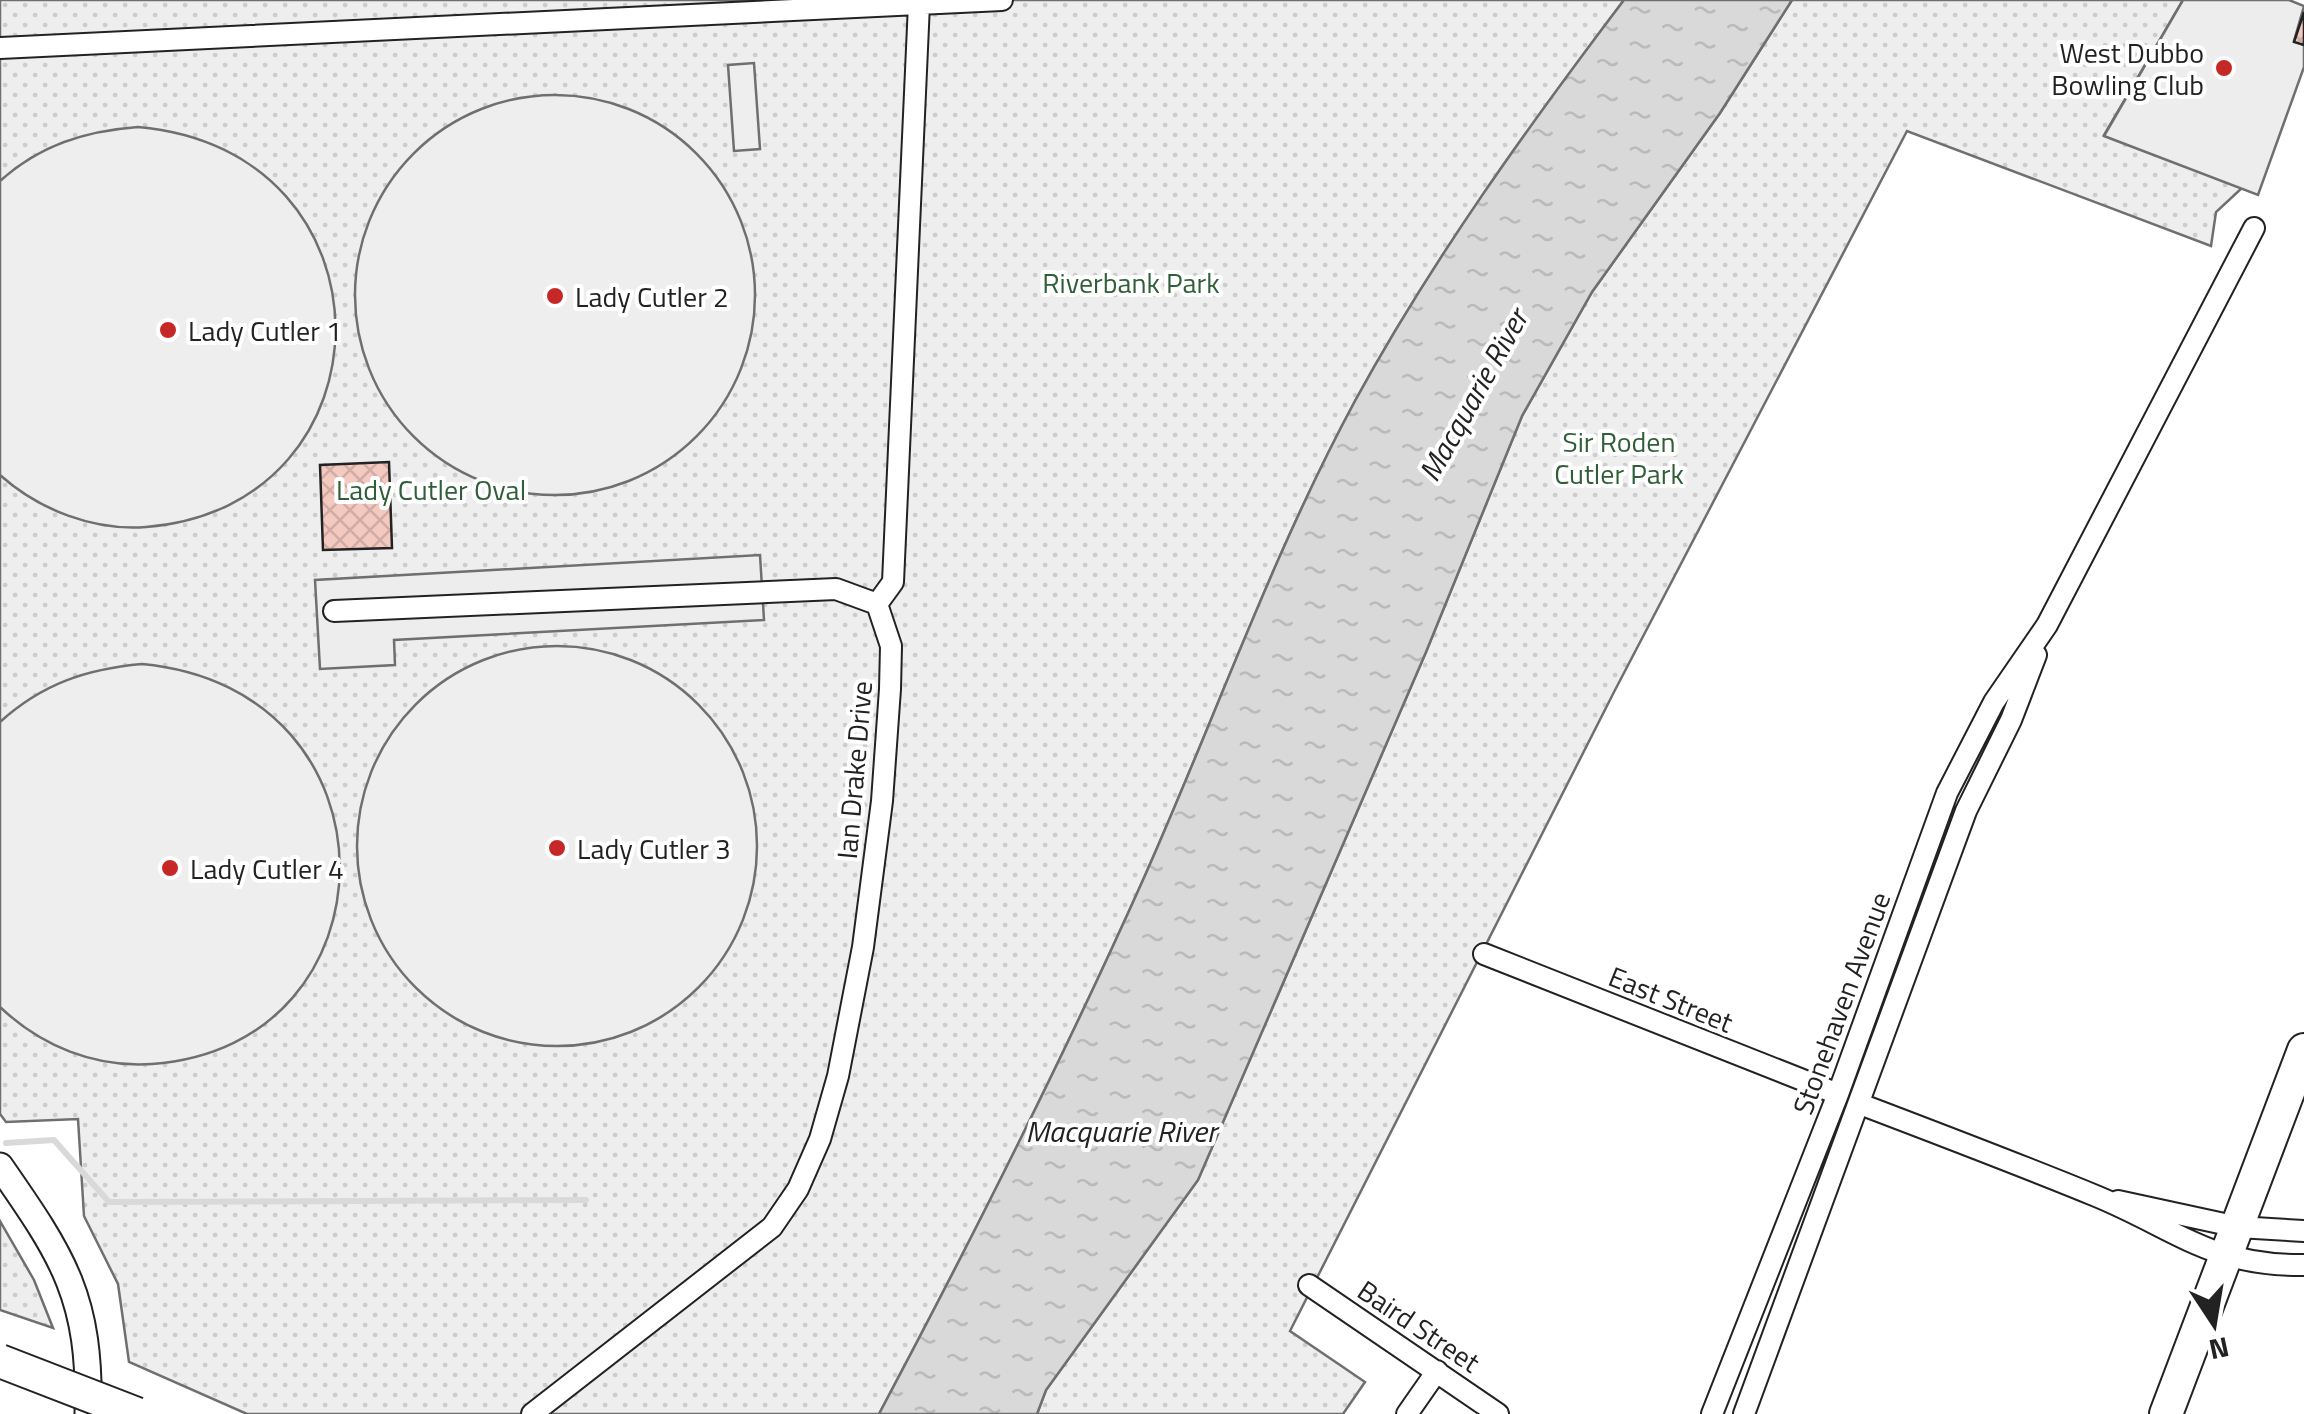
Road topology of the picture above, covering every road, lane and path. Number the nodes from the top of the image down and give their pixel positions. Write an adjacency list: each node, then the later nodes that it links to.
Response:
1 (1002, 0): 2 (street)
2 (919, 4): 3 (street); 5 (street)
3 (0, 48)
4 (2254, 228): 7 (street, Stonehaven Avenue)
5 (877, 604): 6 (street); 23 (street, Ian Drake Drive)
6 (334, 611)
7 (2047, 625): 10 (street, Stonehaven Avenue); 11 (street, Stonehaven Avenue)
8 (1484, 954): 10 (street, East Street)
9 (2304, 1050): 14 (highway)
10 (1838, 1094): 26 (street, Stonehaven Avenue)
11 (1860, 1104): 13 (street); 27 (street, Stonehaven Avenue)
12 (0, 1166): 21 (street)
13 (2101, 1198): 14 (street); 16 (street)
14 (2238, 1227): 15 (street); 16 (highway)
15 (2304, 1231)
16 (2226, 1259): 17 (street); 28 (highway)
17 (2304, 1266)
18 (1309, 1284): 20 (street, Baird Street)
19 (0, 1361): 22 (highway, bridge)
20 (1437, 1371): 24 (street); 25 (street, Baird Street)
21 (88, 1414)
22 (138, 1414)
23 (532, 1414)
24 (1407, 1414)
25 (1498, 1414)
26 (1712, 1414)
27 (1744, 1414)
28 (2166, 1414)

